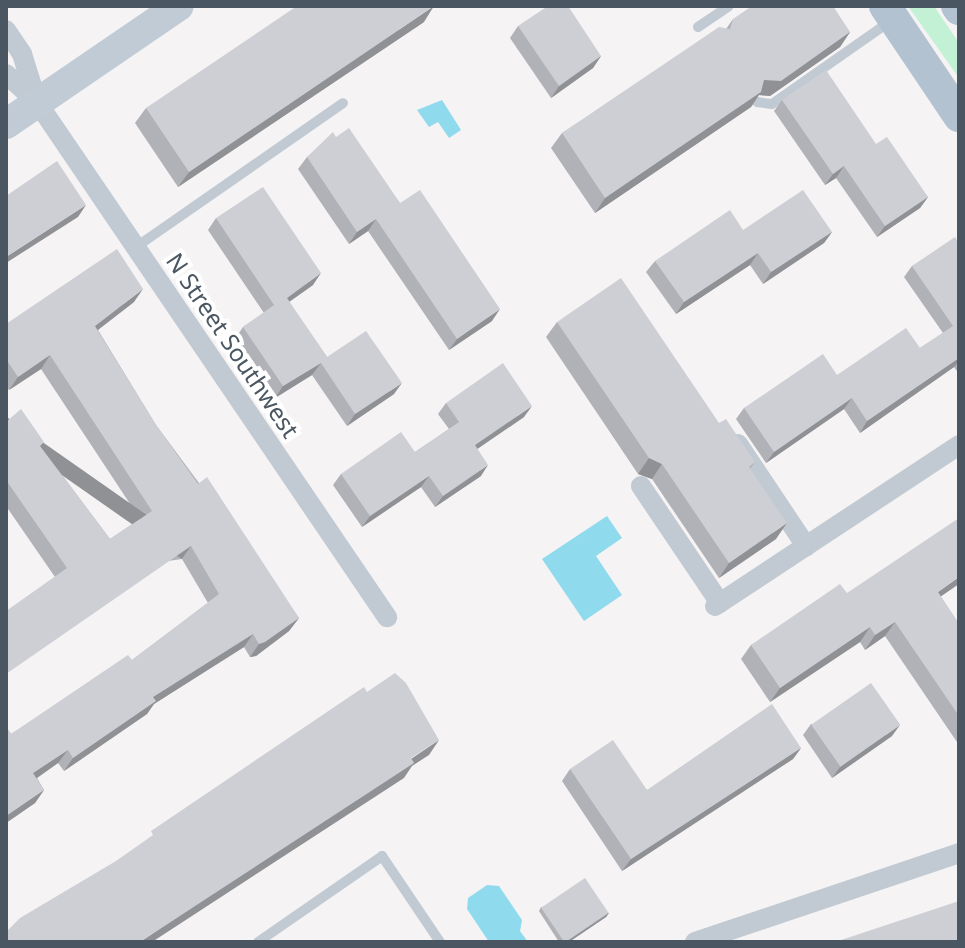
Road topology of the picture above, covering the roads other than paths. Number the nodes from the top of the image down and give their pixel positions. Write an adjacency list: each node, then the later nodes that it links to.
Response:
1 (179, 6): 7 (street)
2 (729, 6): 4 (lane)
3 (890, 12): 8 (lane); 10 (main road)
4 (698, 27)
5 (6, 30): 7 (street, N Street Southwest)
6 (6, 74): 7 (street, N Street Southwest)
7 (37, 102): 11 (street); 12 (street, N Street Southwest)
8 (757, 102)
9 (343, 103): 12 (lane)
10 (959, 116)
11 (6, 124)
12 (136, 247): 17 (street, N Street Southwest)
13 (727, 428): 16 (street)
14 (959, 445): 16 (street)
15 (641, 486): 16 (street)
16 (806, 546)
17 (387, 617)
18 (959, 853): 21 (street)
19 (258, 942): 20 (lane)
20 (440, 942)
21 (695, 942)

